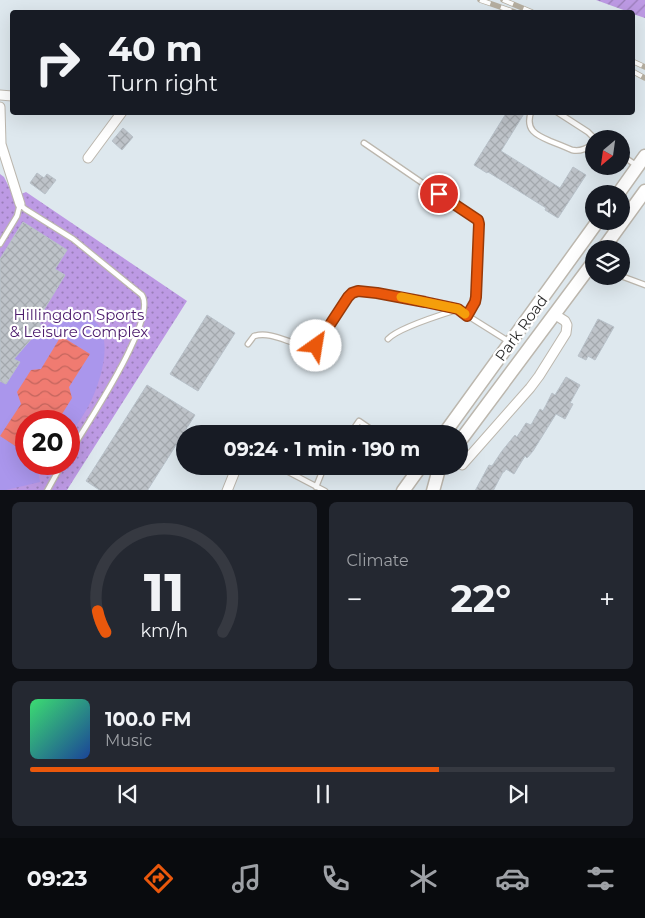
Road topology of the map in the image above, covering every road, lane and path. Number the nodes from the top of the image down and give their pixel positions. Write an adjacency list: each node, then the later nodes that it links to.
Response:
1 (0, 107): 8 (street)
2 (120, 115): 9 (street)
3 (530, 115): 7 (lane)
4 (562, 115): 5 (lane)
5 (585, 130)
6 (364, 143): 22 (lane)
7 (585, 148)
8 (2, 152): 13 (street)
9 (88, 158)
10 (641, 161): 11 (main road)
11 (624, 185)
12 (645, 191): 15 (main road)
13 (20, 204): 16 (lane); 28 (lane)
14 (592, 230): 24 (main road, Park Road)
15 (610, 240)
16 (0, 244)
17 (585, 273): 21 (main road, Park Road)
18 (630, 279): 19 (lane)
19 (645, 285)
20 (458, 309): 22 (lane); 23 (lane); 25 (lane)
21 (554, 314): 27 (main road, Park Road); 29 (street)
22 (467, 316): 24 (lane)
23 (388, 339)
24 (510, 343): 26 (main road, Park Road)
25 (248, 344)
26 (451, 425)
27 (468, 430)
28 (80, 436)
29 (468, 458)
30 (56, 475): 37 (lane)
31 (233, 475): 38 (street)
32 (294, 475): 36 (lane)
33 (321, 475): 36 (lane)
34 (414, 475): 40 (main road)
35 (437, 475): 41 (main road)
36 (316, 487): 39 (lane)
37 (47, 490)
38 (227, 490)
39 (325, 490)
40 (403, 490)
41 (433, 490)

